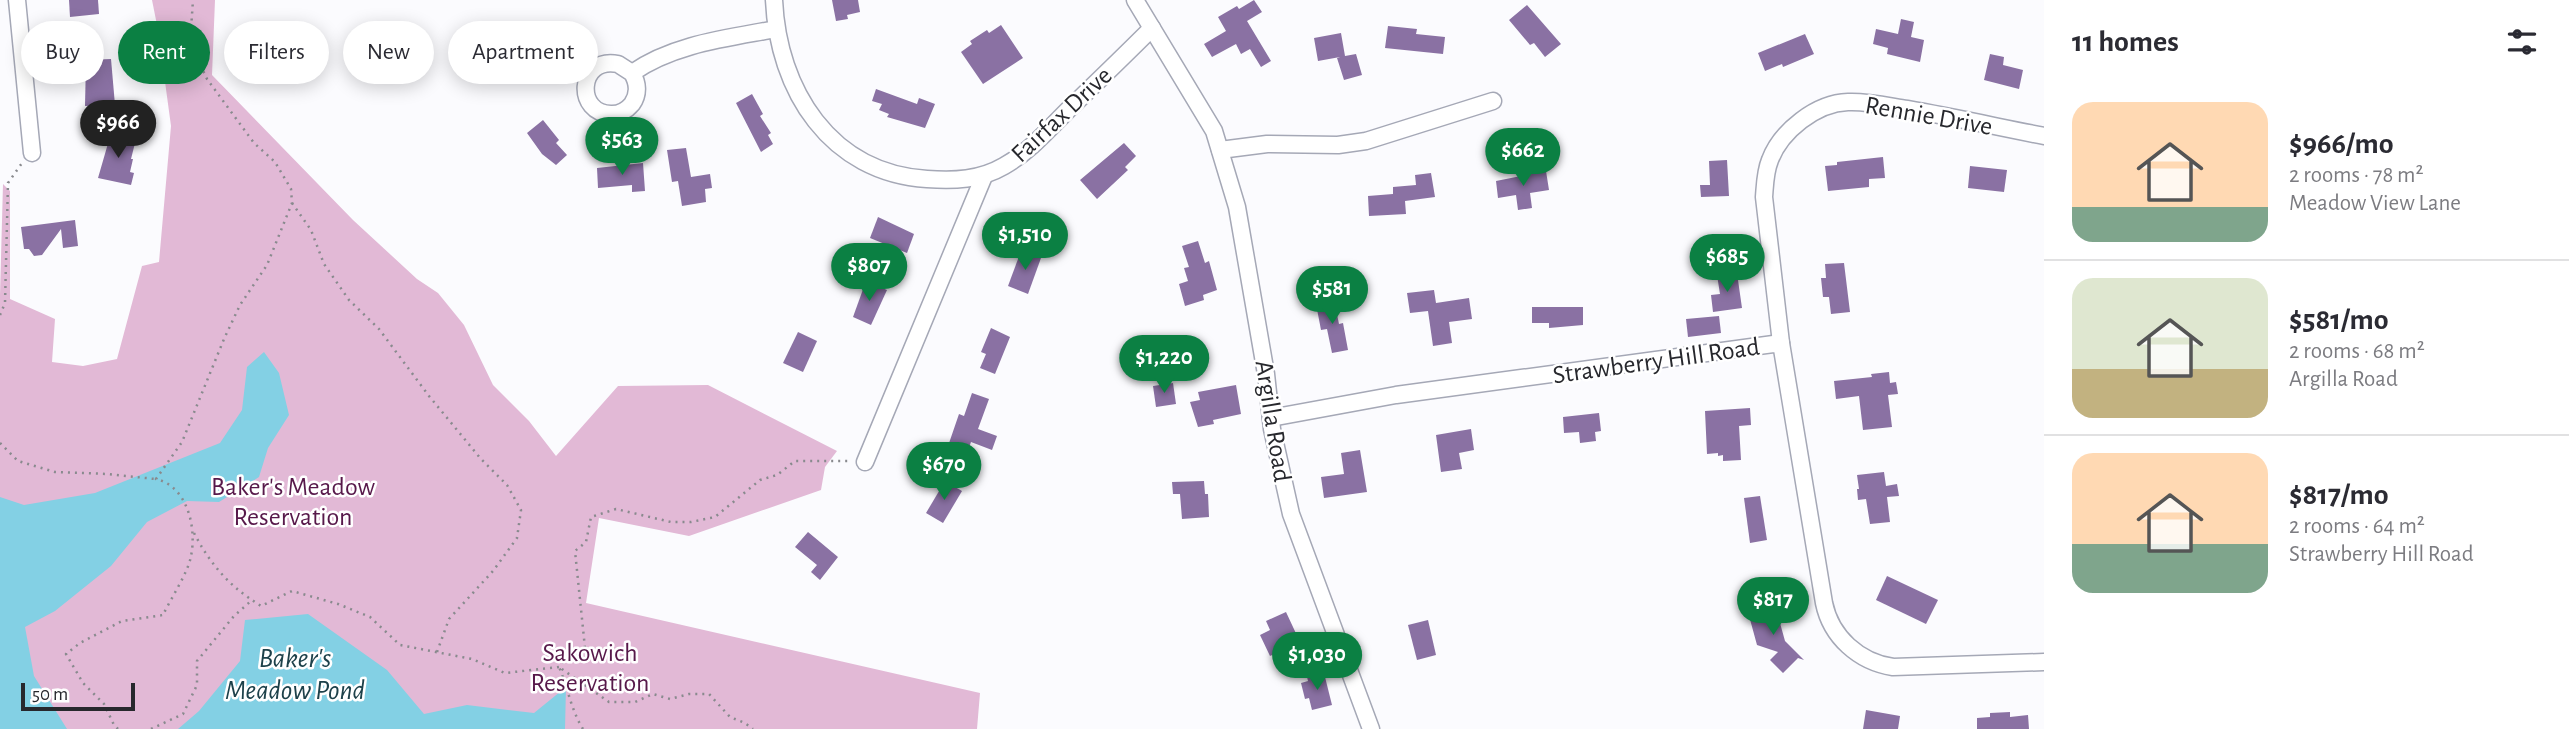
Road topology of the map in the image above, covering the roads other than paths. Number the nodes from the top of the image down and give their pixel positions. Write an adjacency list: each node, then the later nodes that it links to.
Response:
1 (17, 0): 10 (street)
2 (774, 0): 5 (street, Fairfax Drive)
3 (1135, 0): 4 (street, Argilla Road)
4 (1152, 28): 9 (street, Argilla Road); 11 (street, Fairfax Drive)
5 (776, 29): 6 (street); 11 (street, Fairfax Drive)
6 (632, 73)
7 (1493, 100): 9 (street)
8 (2044, 136): 12 (street, Rennie Drive)
9 (1220, 150): 13 (street, Argilla Road)
10 (32, 151)
11 (984, 176): 14 (street)
12 (1781, 343): 13 (street, Strawberry Hill Road); 15 (street, Strawberry Hill Road)
13 (1270, 418): 16 (street, Argilla Road)
14 (865, 462)
15 (2044, 662)
16 (1371, 729)

